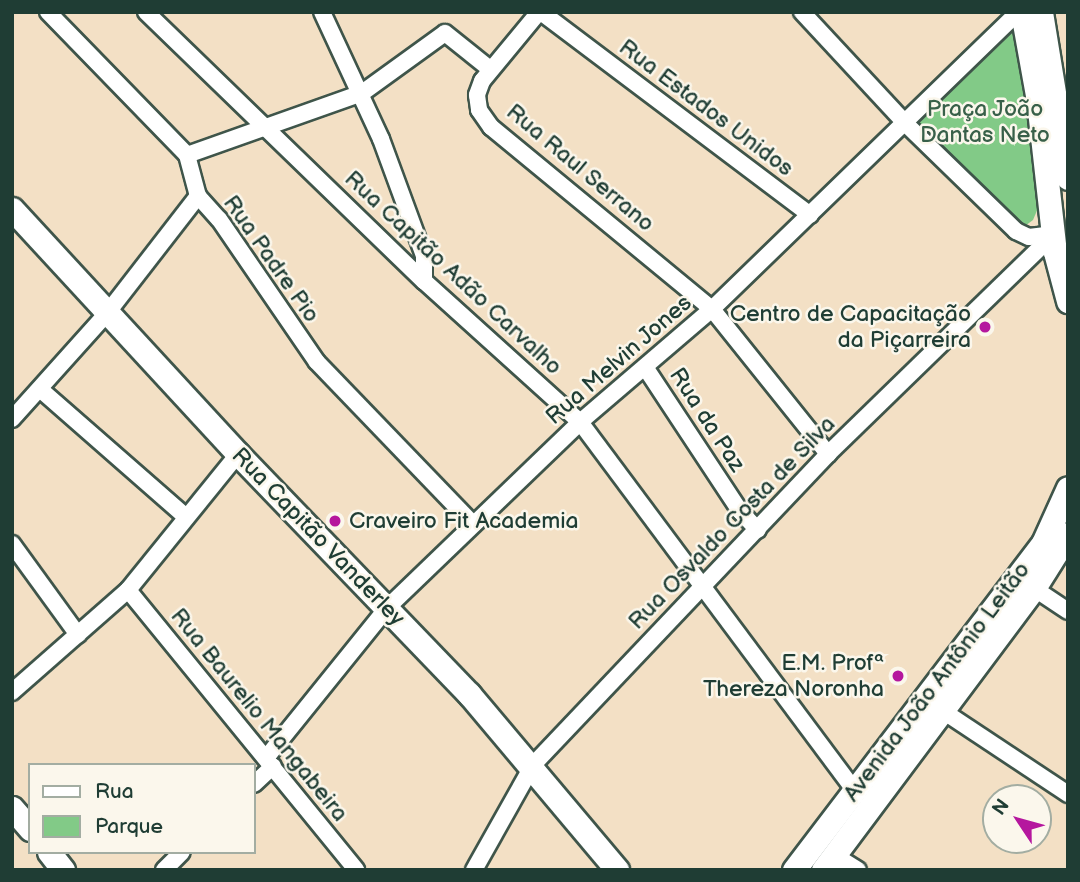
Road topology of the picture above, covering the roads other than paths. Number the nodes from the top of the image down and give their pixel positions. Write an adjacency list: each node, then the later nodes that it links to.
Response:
1 (48, 12): 14 (street, Rua Padre Pio)
2 (172, 12): 8 (street)
3 (322, 12): 10 (street)
4 (540, 12): 9 (street, Rua Raul Serrano); 18 (street, Rua Estados Unidos)
5 (802, 12): 11 (street)
6 (1021, 12): 11 (street, Rua Melvin Jones); 19 (main road)
7 (1041, 12): 13 (main road)
8 (152, 17): 12 (street, Rua Capitão Adão Carvalho)
9 (490, 69): 10 (street); 22 (street, Rua Raul Serrano)
10 (362, 93): 12 (street); 20 (street)
11 (905, 123): 18 (street, Rua Melvin Jones); 19 (street)
12 (265, 125): 14 (street); 20 (street, Rua Capitão Adão Carvalho)
13 (1065, 132): 15 (main road)
14 (187, 155): 16 (street, Rua Padre Pio)
15 (1068, 177)
16 (198, 196): 23 (street); 32 (street, Rua Padre Pio)
17 (12, 209): 23 (main road, Rua Capitão Vanderley)
18 (810, 215): 22 (street, Rua Melvin Jones)
19 (1061, 227): 21 (main road); 29 (street, Rua Osvaldo Costa de Silva)
20 (424, 281): 27 (street, Rua Capitão Adão Carvalho)
21 (1068, 301)
22 (712, 309): 24 (street, Rua Melvin Jones); 29 (street)
23 (108, 312): 25 (street); 28 (main road, Rua Capitão Vanderley)
24 (645, 367): 27 (street, Rua Melvin Jones); 33 (street, Rua da Paz)
25 (41, 390): 26 (street); 31 (street)
26 (12, 419)
27 (580, 422): 32 (street, Rua Melvin Jones); 37 (street, Rua Capitão Adão Carvalho)
28 (238, 454): 31 (street); 39 (main road, Rua Capitão Vanderley)
29 (828, 454): 33 (street, Rua Osvaldo Costa de Silva)
30 (1068, 488): 36 (main road, Avenida João Antônio Leitão)
31 (187, 517): 38 (street)
32 (473, 524): 39 (street, Rua Melvin Jones)
33 (758, 530): 37 (street, Rua Osvaldo Costa de Silva)
34 (1068, 534): 36 (main road, Avenida João Antônio Leitão)
35 (12, 544): 41 (street)
36 (1026, 583): 40 (street); 43 (main road, Avenida João Antônio Leitão); 47 (main road, Avenida João Antônio Leitão)
37 (705, 584): 45 (street, Rua Osvaldo Costa de Silva); 47 (street, Rua Capitão Adão Carvalho)
38 (128, 590): 41 (street); 44 (street, Rua Baurelio Mangabeira)
39 (387, 608): 44 (street, Rua Melvin Jones); 45 (main road, Rua Capitão Vanderley)
40 (1068, 611)
41 (78, 635): 42 (street)
42 (12, 692)
43 (943, 711): 48 (street); 53 (main road, Avenida João Antônio Leitão)
44 (270, 762): 46 (street, Rua Melvin Jones); 56 (street, Rua Baurelio Mangabeira)
45 (533, 765): 57 (street, Rua Osvaldo Costa de Silva); 58 (main road, Rua Capitão Vanderley)
46 (256, 781)
47 (854, 790): 59 (main road, Avenida João Antônio Leitão)
48 (1068, 794)
49 (12, 808): 50 (main road)
50 (28, 827)
51 (51, 854): 54 (main road)
52 (180, 854): 55 (street)
53 (829, 862): 60 (street)
54 (64, 870)
55 (164, 870)
56 (356, 870)
57 (474, 870)
58 (617, 870)
59 (794, 870)
60 (858, 870)

